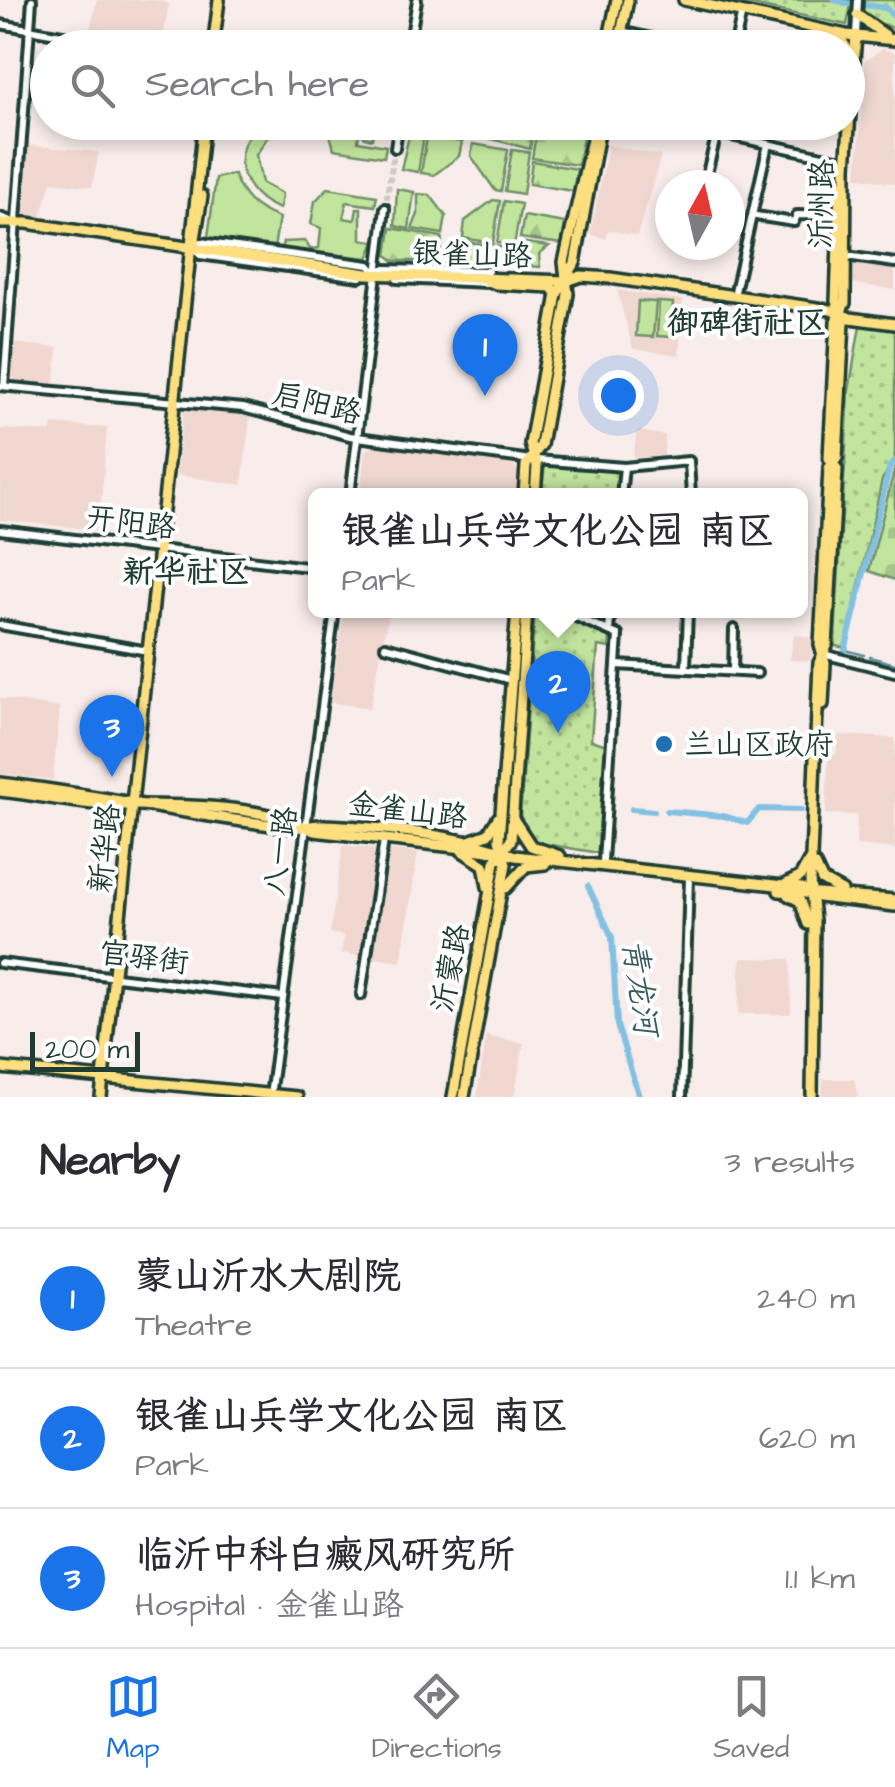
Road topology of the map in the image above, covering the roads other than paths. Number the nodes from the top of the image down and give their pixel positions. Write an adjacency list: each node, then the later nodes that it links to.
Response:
1 (32, 0): 12 (street)
2 (221, 0): 14 (main road)
3 (419, 0): 15 (street)
4 (617, 0): 16 (main road)
5 (628, 0): 17 (main road)
6 (684, 0): 9 (main road)
7 (708, 0): 21 (main road)
8 (858, 6): 23 (main road)
9 (742, 12): 11 (main road); 18 (street)
10 (0, 24): 12 (street)
11 (796, 24): 19 (main road); 20 (main road)
12 (30, 29): 13 (street); 40 (street)
13 (36, 30)
14 (217, 30)
15 (414, 30)
16 (611, 30)
17 (621, 30)
18 (738, 30)
19 (814, 30)
20 (832, 30)
21 (839, 30)
22 (865, 36): 23 (main road)
23 (892, 41): 24 (main road)
24 (865, 47)
25 (205, 140): 41 (main road, 新华路)
26 (396, 140): 33 (street)
27 (595, 140): 47 (main road)
28 (715, 140): 35 (street)
29 (749, 140): 32 (street)
30 (843, 140): 34 (main road, 沂州路)
31 (848, 140): 42 (main road, 沂州路)
32 (768, 144): 34 (street); 49 (street)
33 (395, 148)
34 (841, 160): 38 (main road, 沂州路)
35 (708, 170)
36 (386, 208): 44 (street)
37 (756, 216): 38 (street)
38 (839, 216): 50 (main road, 沂州路)
39 (0, 221): 40 (main road, 银雀山路)
40 (16, 223): 41 (main road, 银雀山路); 41 (main road, 银雀山路); 52 (street)
41 (192, 247): 44 (main road, 银雀山路); 53 (main road, 新华路)
42 (846, 256): 43 (street); 50 (main road, 沂州路)
43 (895, 264)
44 (376, 272): 45 (main road, 银雀山路); 46 (main road, 银雀山路); 54 (street)
45 (468, 275): 46 (main road); 47 (main road, 银雀山路)
46 (488, 278): 47 (main road); 48 (main road)
47 (567, 281): 48 (main road); 49 (main road, 银雀山路); 55 (main road)
48 (557, 294): 55 (main road)
49 (734, 297): 50 (main road, 银雀山路)
50 (840, 314): 51 (main road, 银雀山路); 76 (main road, 沂州路)
51 (895, 322)
52 (2, 386): 53 (street, 启阳路)
53 (177, 399): 54 (street, 启阳路); 63 (main road, 新华路)
54 (357, 437): 55 (street, 启阳路); 57 (street)
55 (533, 459): 56 (street, 启阳路); 58 (main road); 59 (main road)
56 (624, 467): 60 (street); 61 (street, 启阳路)
57 (351, 488)
58 (525, 488)
59 (536, 488)
60 (622, 488)
61 (690, 488)
62 (0, 530): 63 (street, 开阳路)
63 (161, 548): 64 (street, 开阳路); 75 (main road, 新华路)
64 (308, 567)
65 (334, 618): 86 (street, 八一路)
66 (515, 618): 82 (main road, 沂蒙路)
67 (526, 618): 85 (main road, 沂蒙路)
68 (580, 618): 73 (street)
69 (610, 618): 73 (street)
70 (688, 618): 78 (street)
71 (0, 625): 75 (street)
72 (734, 629): 79 (street)
73 (609, 630): 77 (street)
74 (385, 646): 82 (street)
75 (150, 651): 84 (main road, 新华路)
76 (823, 654): 80 (street); 92 (main road, 沂州路)
77 (617, 665): 78 (street); 91 (street)
78 (686, 667): 79 (street)
79 (733, 671): 81 (street)
80 (895, 672)
81 (756, 673)
82 (511, 680): 85 (main road, 沂蒙路)
83 (0, 787): 84 (main road, 金雀山路)
84 (134, 804): 86 (main road, 金雀山路); 103 (main road, 新华路)
85 (507, 813): 88 (main road); 89 (main road, 沂蒙路); 90 (main road)
86 (306, 827): 87 (main road, 金雀山路); 88 (main road, 金雀山路); 105 (street, 八一路)
87 (384, 840): 88 (main road, 金雀山路); 104 (street)
88 (462, 846): 89 (main road, 金雀山路); 98 (main road)
89 (503, 852): 90 (main road, 金雀山路); 98 (main road, 沂蒙路)
90 (561, 859): 91 (main road, 金雀山路); 93 (main road, 金雀山路); 98 (main road)
91 (604, 861): 93 (main road, 金雀山路)
92 (813, 862): 95 (main road); 96 (main road, 沂州路); 97 (main road)
93 (658, 872): 94 (main road, 金雀山路); 95 (main road, 金雀山路)
94 (689, 878): 95 (main road, 金雀山路); 113 (street)
95 (775, 887): 96 (main road, 金雀山路); 101 (main road)
96 (811, 892): 97 (main road, 金雀山路); 99 (main road, 金雀山路); 101 (main road, 沂州路)
97 (849, 894): 100 (main road, 金雀山路)
98 (494, 897): 111 (main road, 沂蒙路); 112 (main road, 沂蒙路)
99 (831, 898): 100 (main road, 金雀山路); 101 (main road)
100 (895, 903)
101 (811, 922): 114 (main road, 沂州路)
102 (0, 963): 103 (street, 官驿街)
103 (115, 976): 105 (street, 官驿街); 107 (main road, 新华路)
104 (362, 994)
105 (283, 997): 108 (street, 八一路)
106 (0, 1068): 107 (main road)
107 (104, 1078): 108 (main road); 109 (main road, 新华路)
108 (270, 1096): 110 (main road)
109 (102, 1097)
110 (297, 1097)
111 (453, 1097)
112 (464, 1097)
113 (682, 1097)
114 (809, 1097)

